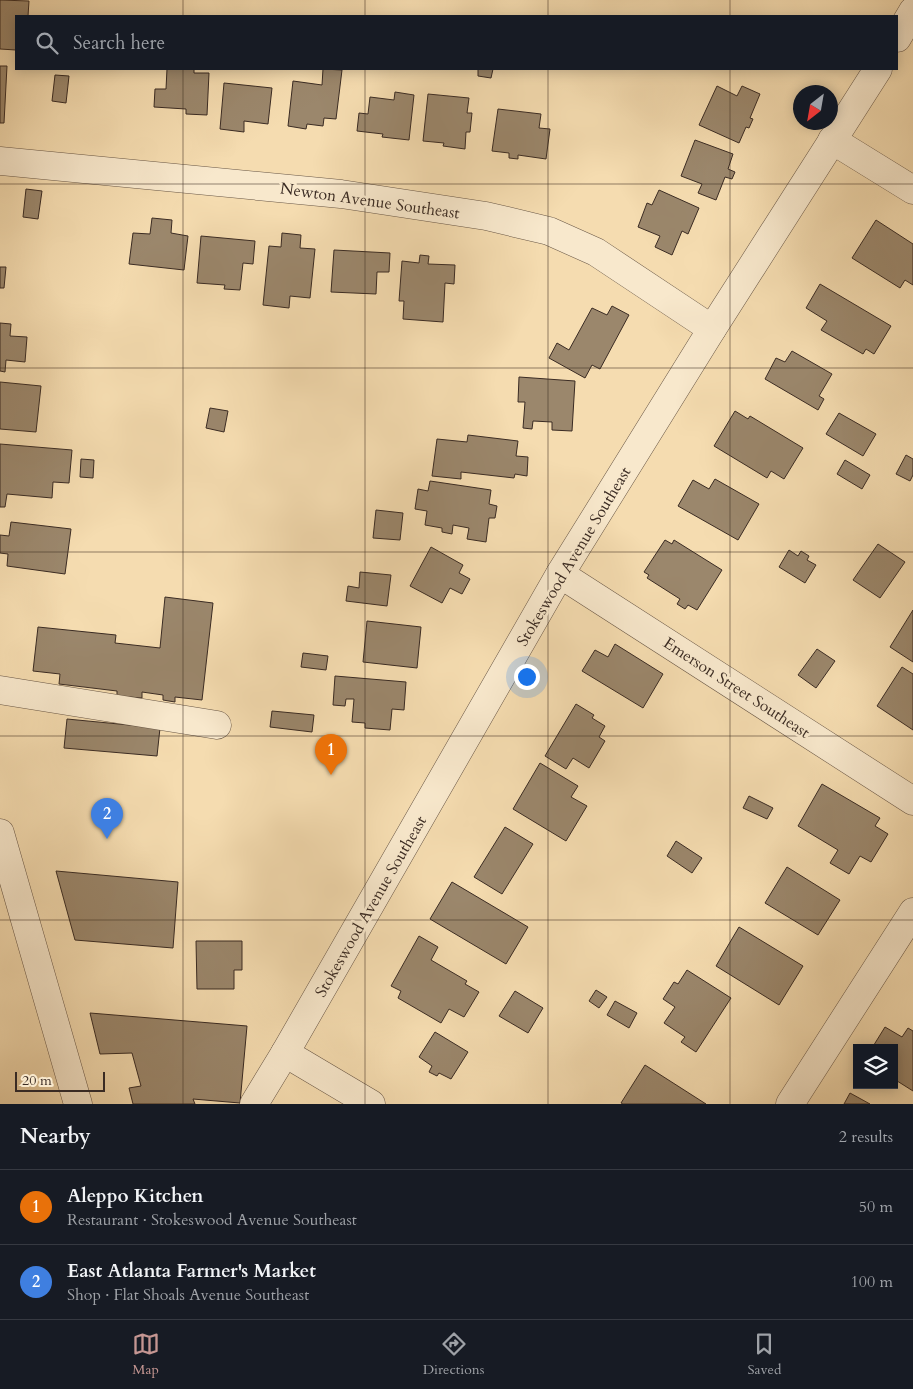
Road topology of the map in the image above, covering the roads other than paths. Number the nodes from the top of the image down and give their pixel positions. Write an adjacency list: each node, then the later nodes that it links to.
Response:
1 (913, 11): 2 (street)
2 (898, 36)
3 (877, 70): 4 (street, Stokeswood Avenue Southeast)
4 (832, 140): 6 (street); 7 (street, Stokeswood Avenue Southeast)
5 (0, 161): 7 (street, Newton Avenue Southeast)
6 (913, 190)
7 (712, 329): 8 (street, Stokeswood Avenue Southeast)
8 (560, 574): 11 (street, Emerson Street Southeast); 15 (street, Stokeswood Avenue Southeast)
9 (0, 690): 10 (street)
10 (218, 725)
11 (913, 801)
12 (0, 832): 13 (street)
13 (10, 896): 16 (street)
14 (913, 912): 19 (street)
15 (285, 1053): 17 (street, Stokeswood Avenue Southeast); 18 (street)
16 (78, 1104)
17 (254, 1104)
18 (371, 1104)
19 (790, 1104)

